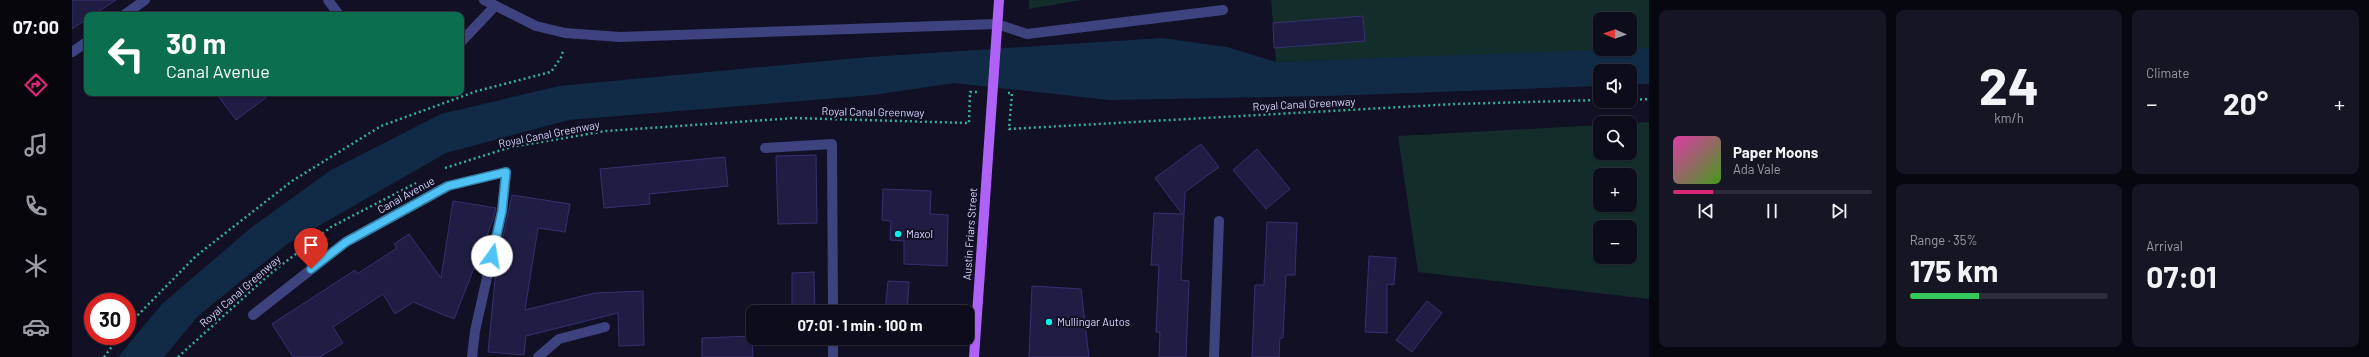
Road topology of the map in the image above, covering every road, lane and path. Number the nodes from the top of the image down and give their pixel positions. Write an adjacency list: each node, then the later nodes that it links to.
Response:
1 (144, 0): 7 (street)
2 (328, 0): 8 (street)
3 (484, 0): 5 (street)
4 (999, 0): 9 (main road, Austin Friars Street)
5 (495, 6): 10 (street); 11 (street)
6 (1223, 10): 9 (street)
7 (128, 12)
8 (337, 12)
9 (997, 24): 10 (street); 36 (main road, Austin Friars Street)
10 (565, 33): 15 (path)
11 (464, 39)
12 (84, 44): 13 (street)
13 (72, 52)
14 (463, 96): 27 (path)
15 (464, 96)
16 (1649, 99): 18 (path)
17 (1593, 100): 20 (path, Royal Canal Greenway)
18 (1637, 100)
19 (970, 105): 22 (path, Royal Canal Greenway)
20 (1011, 108)
21 (765, 148): 25 (street)
22 (441, 171)
23 (420, 181): 32 (path, Royal Canal Greenway)
24 (1219, 221): 37 (street)
25 (833, 305)
26 (253, 315): 33 (street, Canal Avenue)
27 (136, 317)
28 (605, 326): 34 (street)
29 (113, 345): 31 (path)
30 (833, 345): 35 (street)
31 (104, 357)
32 (178, 357)
33 (472, 357)
34 (538, 357)
35 (833, 357)
36 (974, 357)
37 (1214, 357)

